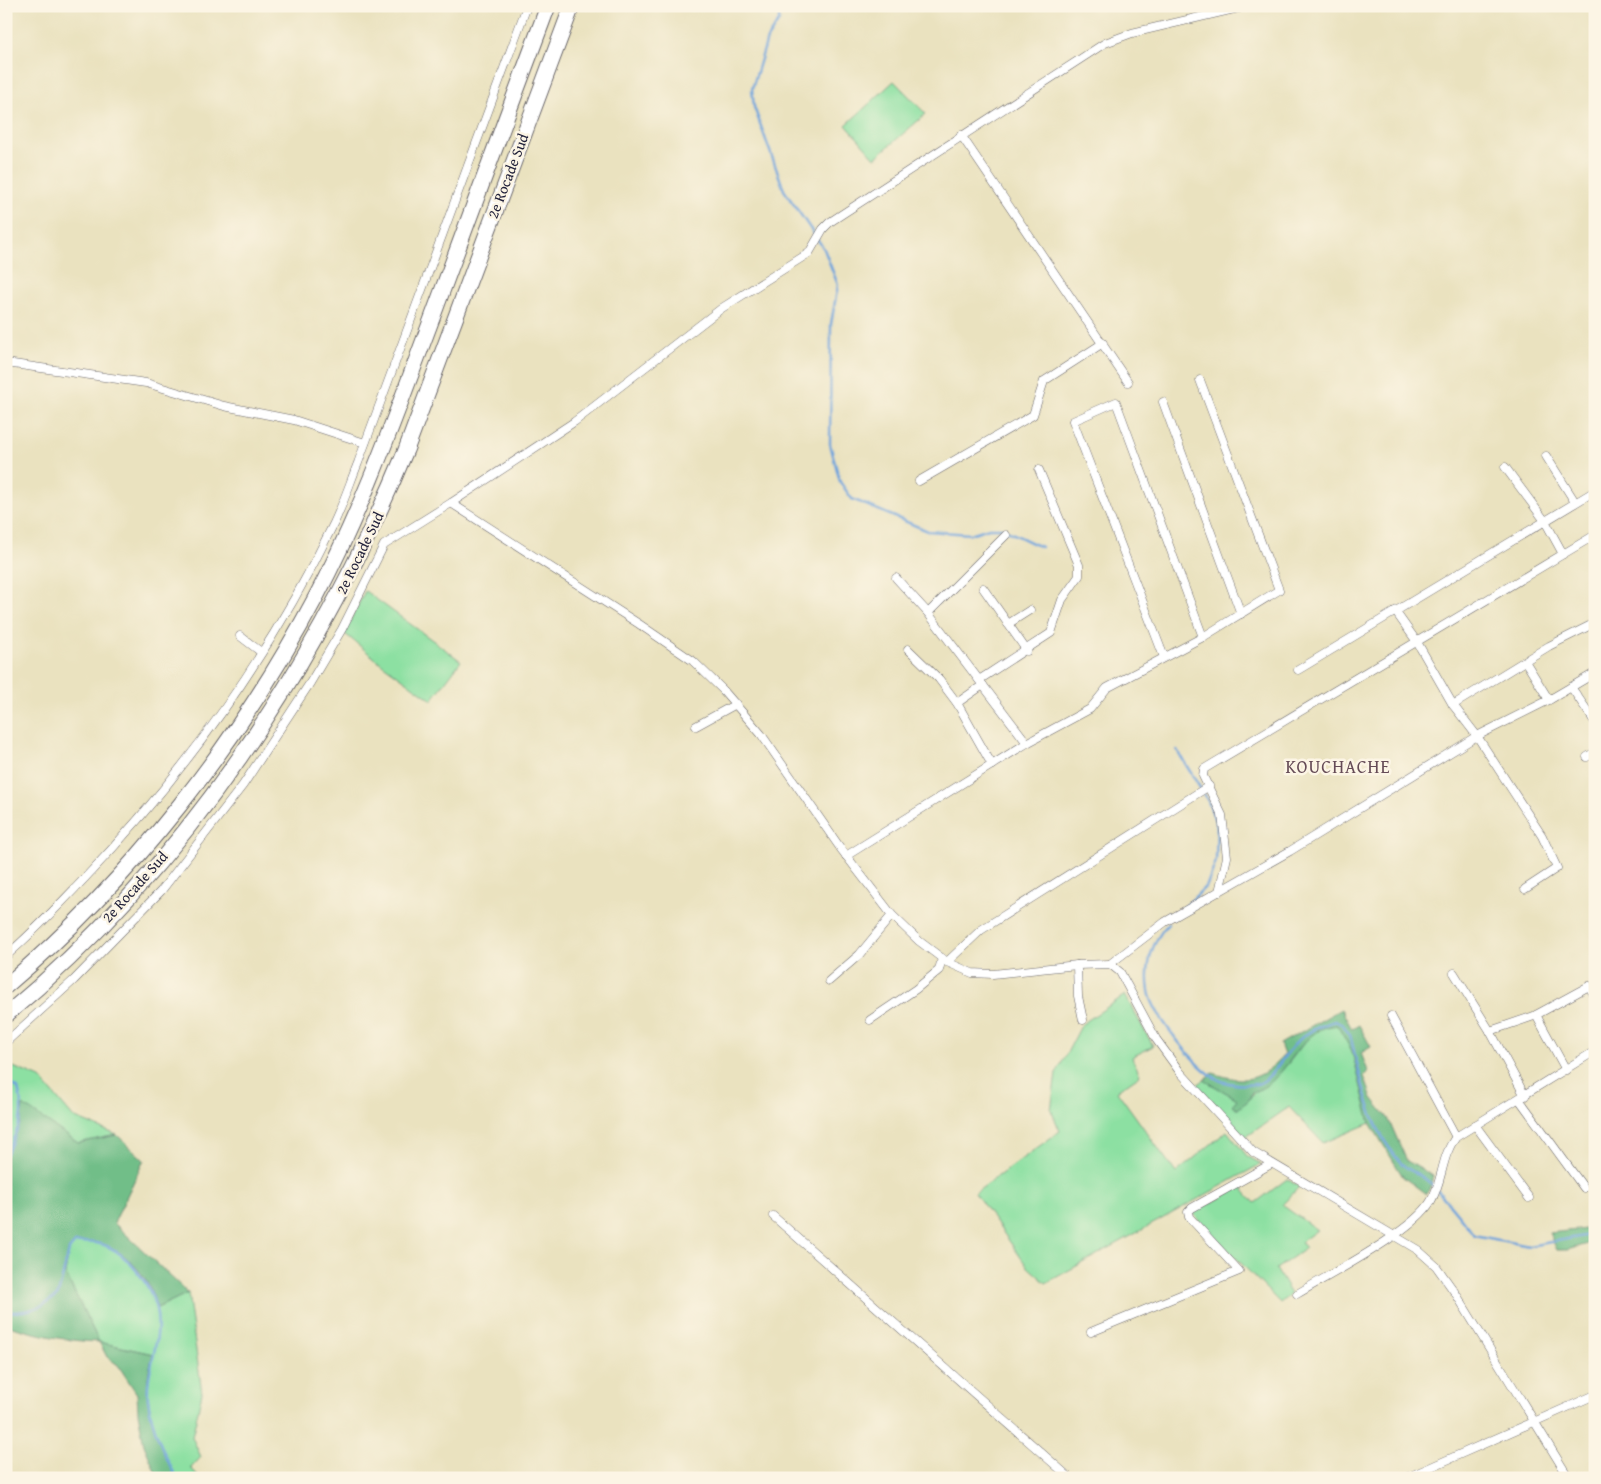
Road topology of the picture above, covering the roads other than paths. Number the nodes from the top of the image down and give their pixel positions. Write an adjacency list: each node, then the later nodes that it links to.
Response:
1 (527, 6): 11 (street)
2 (548, 6): 65 (highway, 2e Rocade Sud)
3 (572, 6): 68 (highway, 2e Rocade Sud)
4 (1247, 6): 5 (street)
5 (961, 135): 6 (street); 18 (street)
6 (1102, 342): 9 (street); 15 (street)
7 (6, 363): 11 (street)
8 (1200, 380): 28 (street)
9 (1128, 382)
10 (1163, 402): 28 (street)
11 (365, 443): 36 (street)
12 (1546, 456): 17 (street)
13 (1504, 467): 19 (street)
14 (1038, 470): 35 (street)
15 (919, 481)
16 (1595, 491): 17 (street)
17 (1575, 502): 19 (street)
18 (451, 503): 45 (street); 73 (street)
19 (1545, 521): 22 (street); 26 (street)
20 (1006, 535): 27 (street)
21 (1595, 535): 22 (street)
22 (1563, 554): 33 (street)
23 (896, 578): 27 (street)
24 (983, 588): 30 (street)
25 (1030, 610): 30 (street)
26 (1395, 611): 33 (street); 39 (street)
27 (928, 613): 41 (street)
28 (1241, 614): 32 (street)
29 (1595, 623): 38 (street)
30 (1008, 624): 35 (street)
31 (240, 636): 36 (street)
32 (1203, 637): 37 (street); 37 (street)
33 (1417, 642): 46 (street); 54 (street)
34 (908, 649): 44 (street)
35 (1027, 651): 41 (street)
36 (261, 652): 59 (street)
37 (1164, 657): 50 (street)
38 (1525, 661): 43 (street); 46 (street)
39 (1298, 670)
40 (1595, 673): 42 (street)
41 (981, 682): 44 (street); 50 (street)
42 (1571, 688): 43 (street); 47 (street)
43 (1549, 700): 49 (street)
44 (957, 703): 53 (street)
45 (736, 704): 48 (street); 55 (street)
46 (1454, 705): 49 (street)
47 (1595, 722)
48 (696, 726)
49 (1477, 736): 56 (street); 57 (street)
50 (1027, 743): 53 (street)
51 (1595, 752): 52 (street)
52 (1587, 757)
53 (992, 765): 55 (street)
54 (1209, 786): 57 (street); 60 (street)
55 (846, 856): 58 (street)
56 (1525, 888)
57 (1219, 892): 62 (street)
58 (892, 915): 60 (street); 64 (street)
59 (6, 956)
60 (944, 960): 61 (street); 70 (street)
61 (1077, 964): 62 (street); 71 (street)
62 (1110, 964): 79 (street)
63 (1454, 973): 72 (street)
64 (829, 981)
65 (6, 986)
66 (1595, 996): 67 (street)
67 (1536, 1014): 72 (street); 75 (street)
68 (6, 1015)
69 (1391, 1016): 78 (street)
70 (870, 1020)
71 (1083, 1020)
72 (1490, 1031): 76 (street)
73 (6, 1042)
74 (1595, 1051): 75 (street)
75 (1566, 1070): 76 (street)
76 (1522, 1097): 77 (street); 80 (street)
77 (1475, 1125): 78 (street); 81 (street)
78 (1456, 1137): 83 (street)
79 (1271, 1164): 83 (street); 85 (street)
80 (1584, 1188)
81 (1529, 1198)
82 (773, 1216): 88 (street)
83 (1393, 1236): 84 (street); 87 (street)
84 (1297, 1294)
85 (1091, 1332)
86 (1595, 1395): 87 (street)
87 (1534, 1422): 89 (street); 90 (street)
88 (1070, 1478)
89 (1406, 1478)
90 (1569, 1478)

